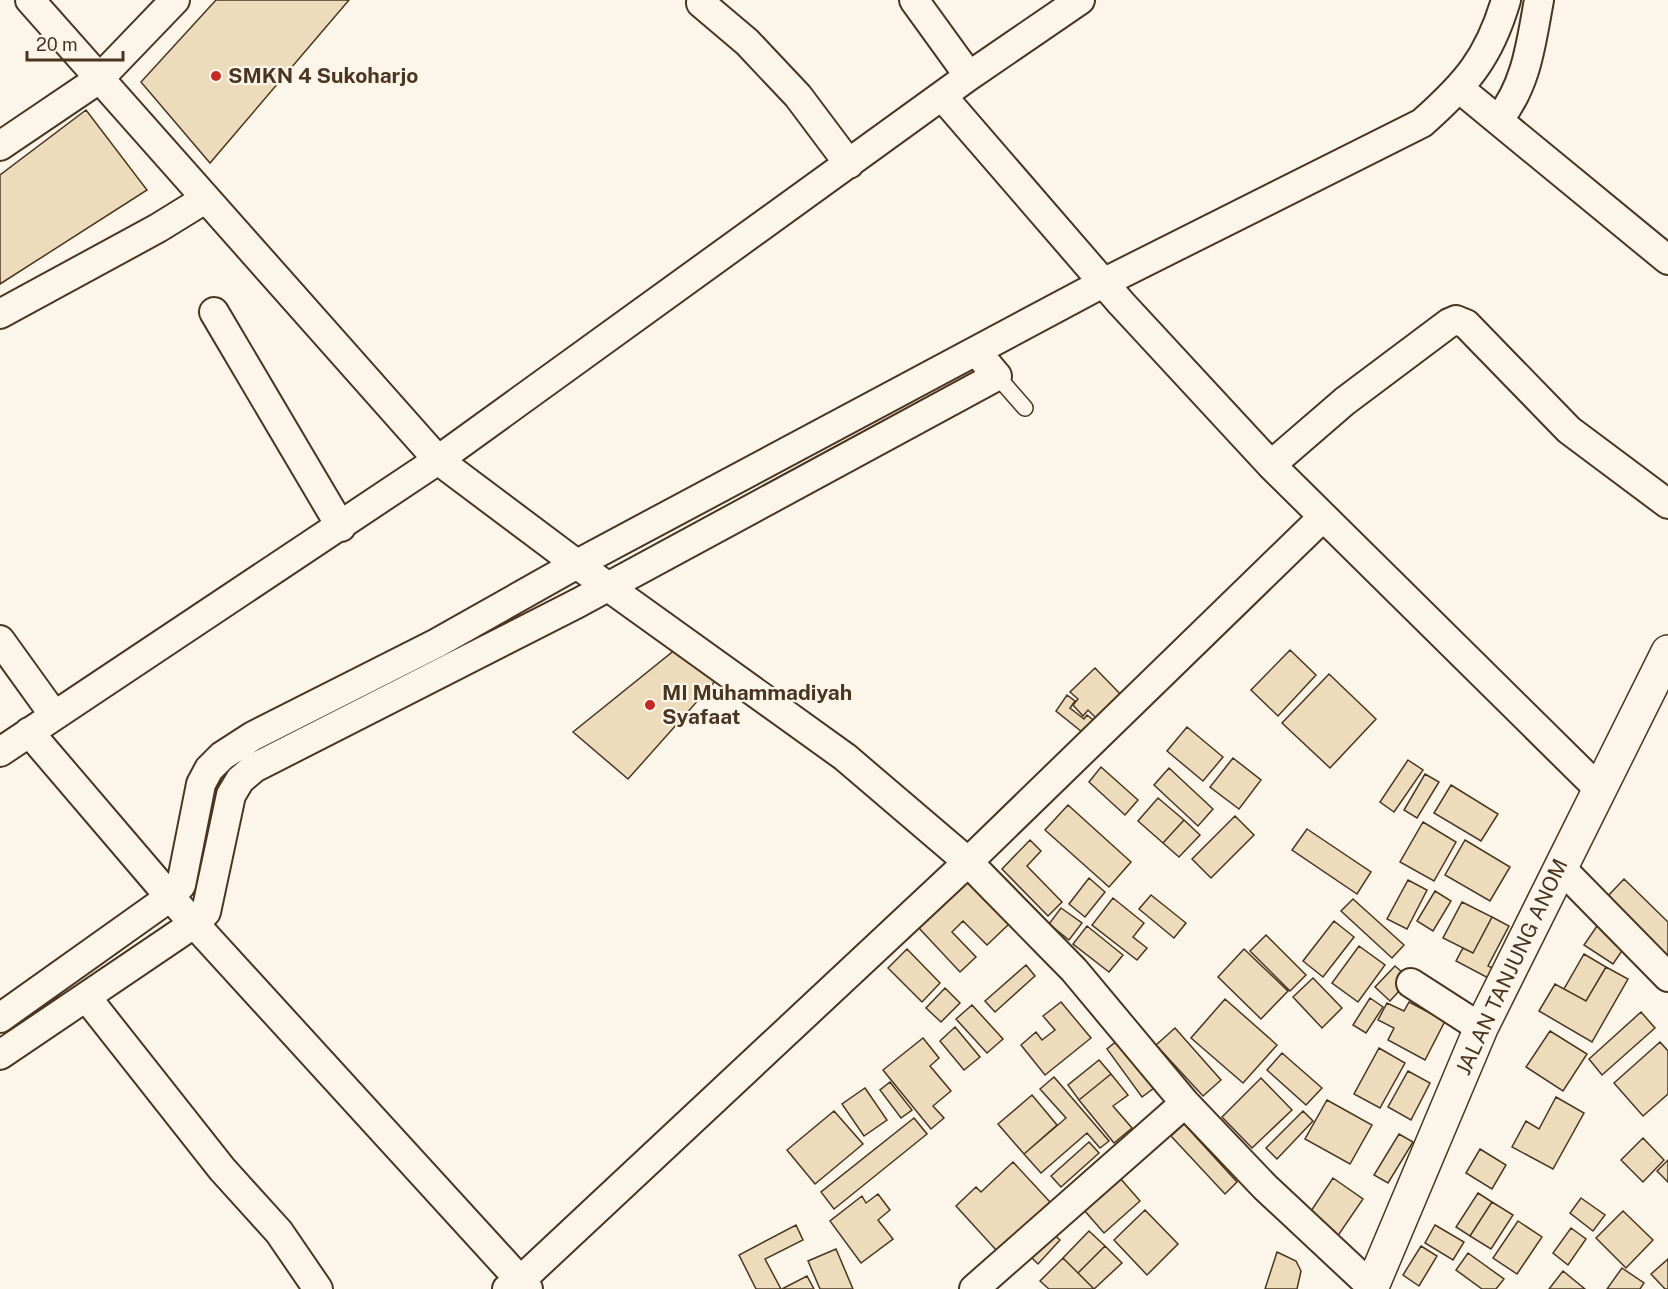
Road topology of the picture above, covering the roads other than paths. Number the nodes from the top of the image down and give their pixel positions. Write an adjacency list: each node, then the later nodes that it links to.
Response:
1 (30, 0): 9 (street)
2 (175, 0): 9 (street)
3 (914, 0): 8 (street)
4 (1080, 0): 8 (street)
5 (1506, 0): 10 (street)
6 (1539, 0): 12 (street)
7 (701, 3): 14 (street)
8 (969, 76): 11 (street)
9 (99, 78): 13 (street); 15 (street)
10 (1463, 93): 12 (street); 17 (street)
11 (942, 96): 14 (street); 17 (street)
12 (1495, 116): 16 (street)
13 (0, 146)
14 (849, 164): 23 (street)
15 (205, 199): 19 (street); 23 (street)
16 (1668, 260)
17 (1110, 291): 20 (street); 24 (street)
18 (214, 312): 27 (street)
19 (0, 314)
20 (987, 364): 21 (lane); 22 (street)
21 (1024, 408)
22 (827, 450): 28 (street); 28 (street)
23 (438, 460): 27 (street); 28 (street)
24 (1271, 465): 25 (street); 26 (street)
25 (1668, 504)
26 (1322, 518): 34 (street); 35 (street)
27 (341, 527): 31 (street)
28 (592, 575): 35 (street); 37 (street); 37 (street)
29 (0, 640): 31 (street)
30 (1668, 652): 34 (main road, JALAN TANJUNG ANOM)
31 (54, 715): 32 (street)
32 (29, 732): 33 (street); 37 (street)
33 (0, 752)
34 (1598, 788): 36 (main road, JALAN TANJUNG ANOM)
35 (968, 862): 44 (street); 45 (street)
36 (1560, 867): 38 (street); 42 (main road, JALAN TANJUNG ANOM)
37 (182, 910): 40 (street); 41 (street); 45 (street)
38 (1668, 978)
39 (1412, 983): 42 (street)
40 (87, 998): 43 (street); 47 (street)
41 (0, 1018)
42 (1480, 1028): 46 (main road, JALAN TANJUNG ANOM)
43 (0, 1055)
44 (1185, 1103): 46 (street); 48 (street)
45 (519, 1286)
46 (1371, 1288)
47 (318, 1289)
48 (974, 1289)

